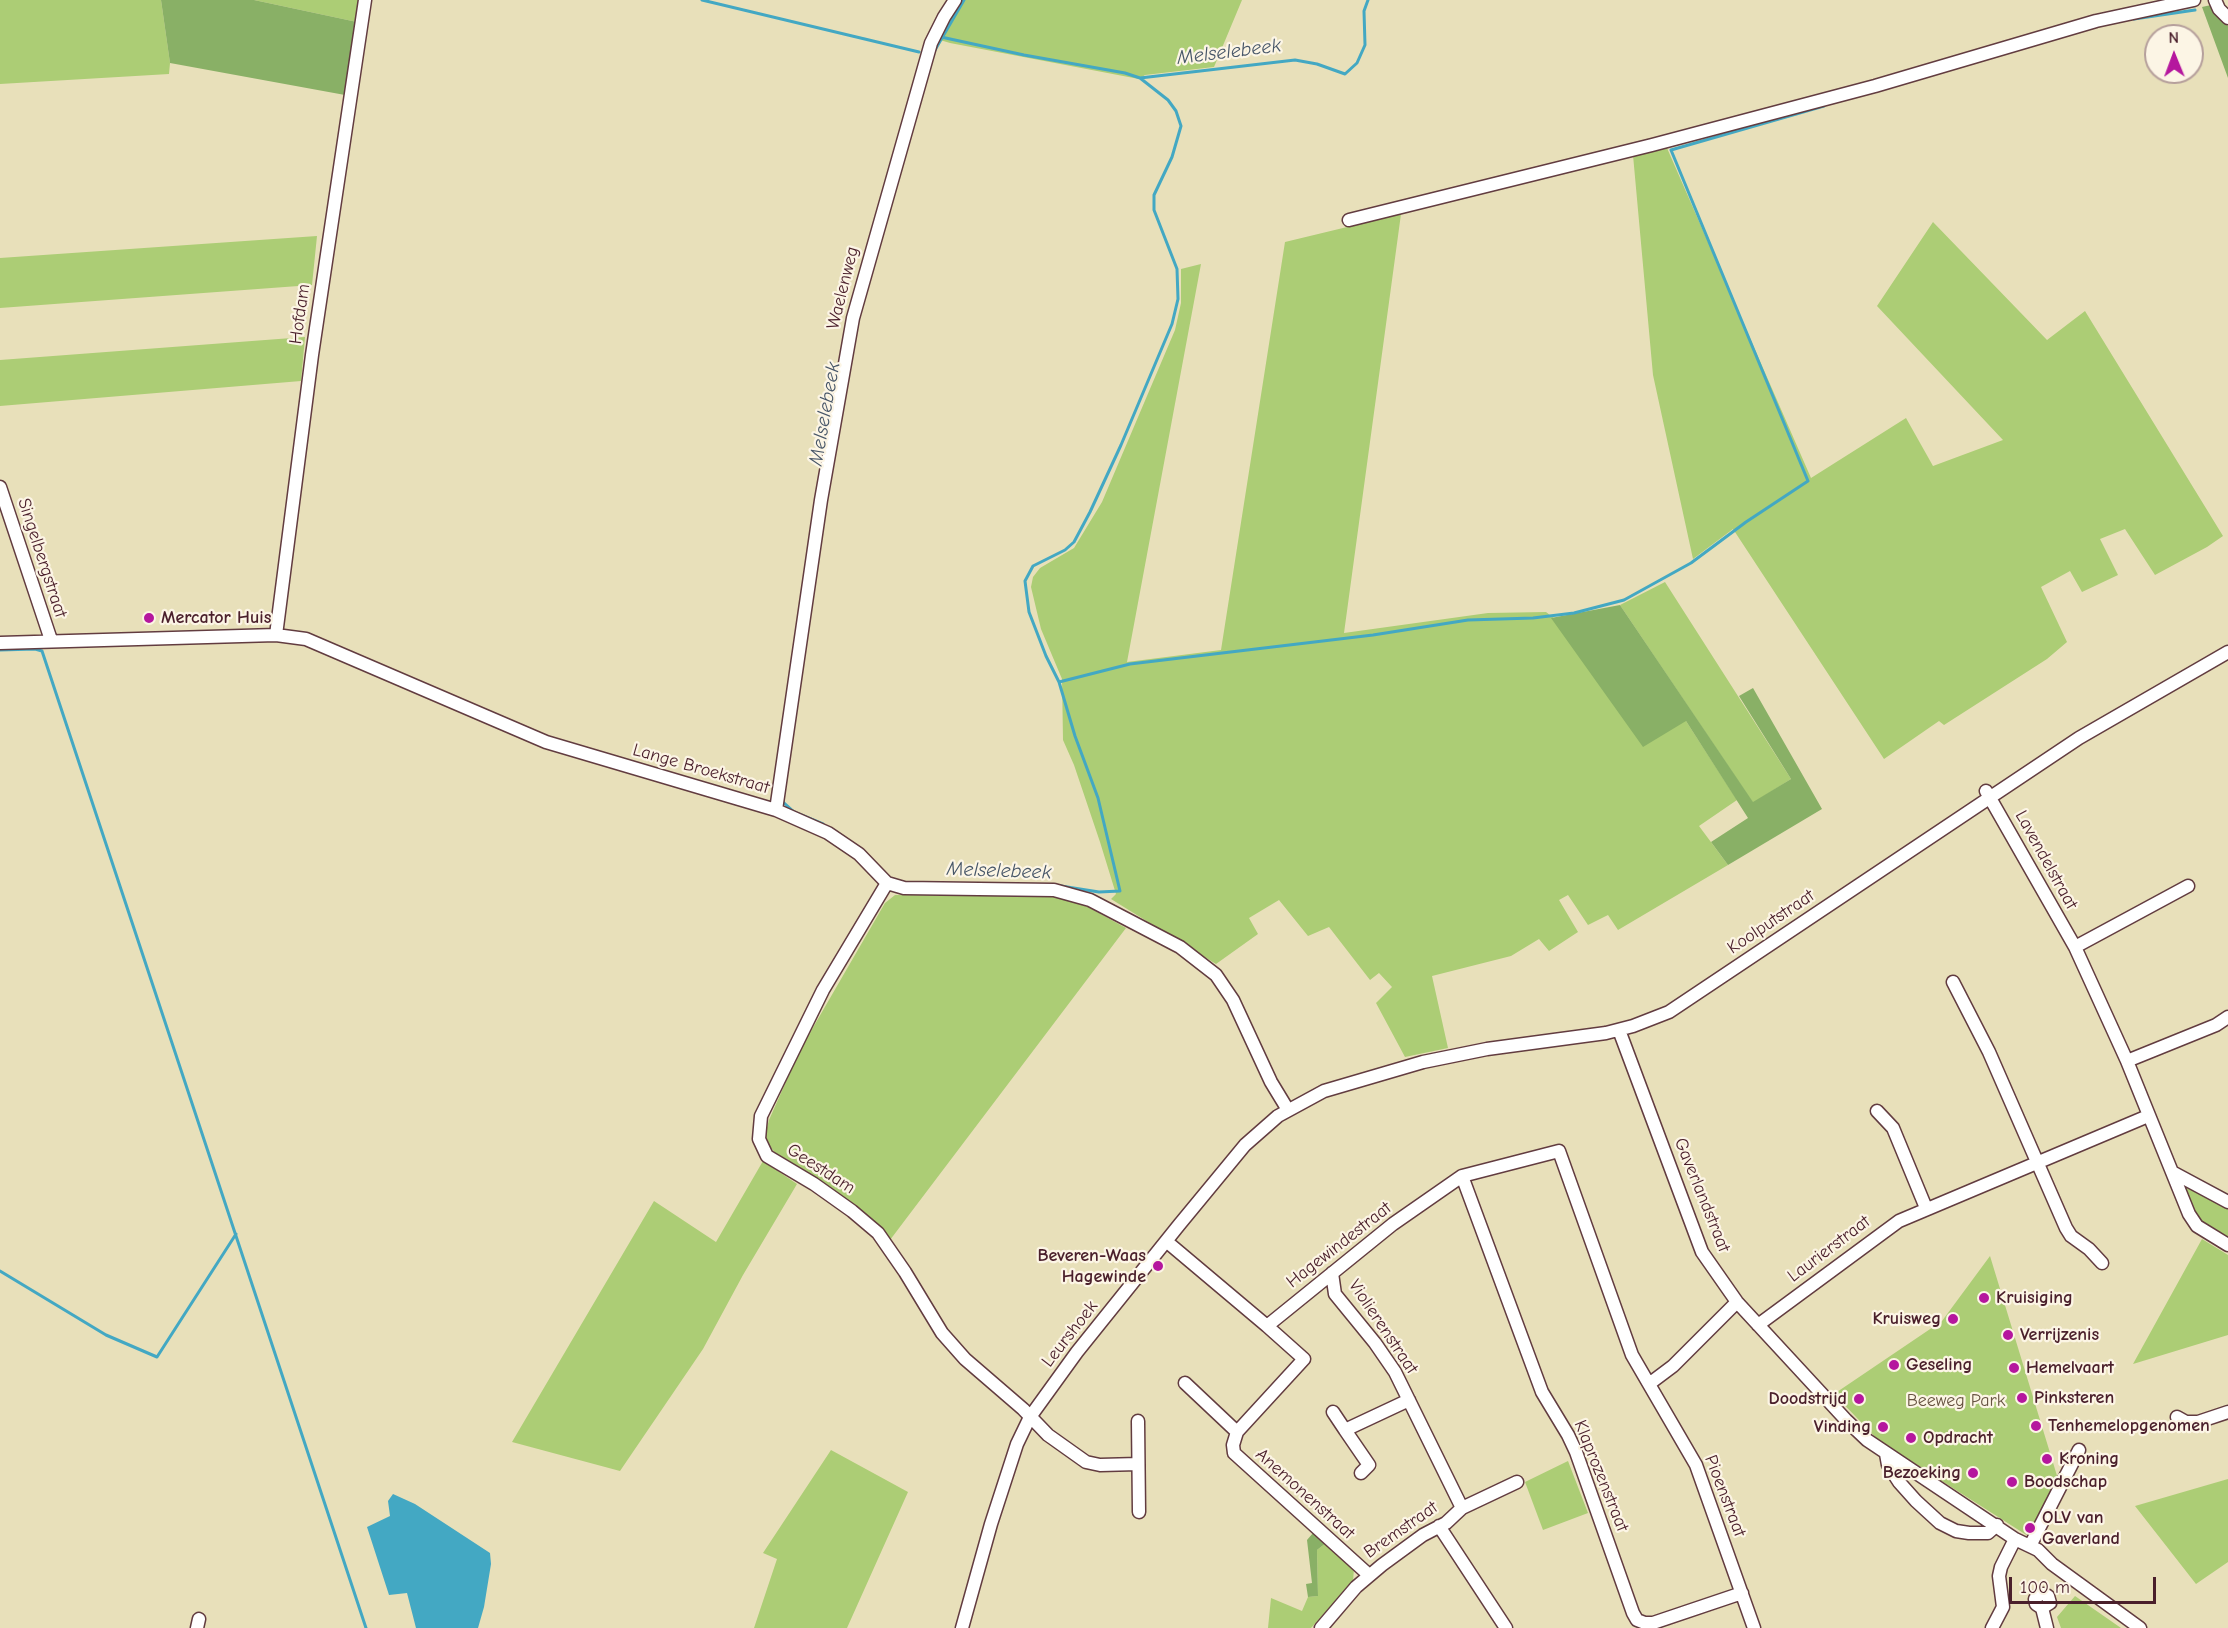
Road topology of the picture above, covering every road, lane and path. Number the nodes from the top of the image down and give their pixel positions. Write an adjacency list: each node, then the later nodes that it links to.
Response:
1 (365, 0): 8 (street, Hofdam)
2 (955, 0): 13 (street, Waelenweg)
3 (2194, 0): 6 (street)
4 (2215, 0): 5 (street)
5 (2228, 18)
6 (1349, 220)
7 (0, 487): 9 (street, Singelbergstraat)
8 (276, 635): 9 (street, Lange Broekstraat); 13 (street, Lange Broekstraat)
9 (51, 640): 10 (street, Lange Broekstraat)
10 (0, 643)
11 (2228, 652): 12 (street, Koolputstraat)
12 (1988, 793): 16 (street, Lavendelstraat); 19 (street, Koolputstraat)
13 (776, 810): 14 (street, Lange Broekstraat)
14 (887, 883): 21 (street); 42 (street, Geestdam)
15 (2188, 886): 16 (street)
16 (2075, 947): 20 (street, Lavendelstraat)
17 (1953, 982): 25 (street)
18 (2228, 1017): 20 (street)
19 (1619, 1030): 21 (street, Koolputstraat); 34 (street, Gaverlandstraat)
20 (2127, 1061): 23 (street, Lavendelstraat)
21 (1288, 1110): 30 (street, Leurshoek)
22 (1877, 1111): 29 (street)
23 (2148, 1116): 25 (street, Laurierstraat); 26 (street, Lavendelstraat)
24 (1559, 1151): 27 (street, Hagewindestraat); 38 (street, Pioenstraat)
25 (2037, 1162): 29 (street, Laurierstraat); 32 (street)
26 (2174, 1173): 28 (street); 31 (street, Lavendelstraat)
27 (1462, 1176): 33 (street, Hagewindestraat); 59 (street, Klaprozenstraat)
28 (2224, 1200)
29 (1926, 1208): 35 (street, Laurierstraat)
30 (1166, 1241): 36 (street); 42 (street, Leurshoek)
31 (2228, 1245)
32 (2102, 1263)
33 (1332, 1273): 36 (street, Hagewindestraat); 39 (street, Violierenstraat)
34 (1737, 1302): 35 (street, Gaverlandstraat); 38 (street)
35 (1758, 1325): 48 (street, Gaverlandstraat)
36 (1267, 1326): 46 (street)
37 (1185, 1383): 46 (street)
38 (1649, 1384): 59 (street, Pioenstraat)
39 (1409, 1400): 45 (street, Violierenstraat); 52 (street, Violierenstraat)
40 (1333, 1412): 45 (street)
41 (2228, 1412): 43 (street)
42 (1030, 1417): 49 (street, Geestdam); 61 (street, Leurshoek)
43 (2177, 1417)
44 (1138, 1421): 49 (street)
45 (1346, 1430): 50 (street)
46 (1238, 1432): 58 (street, Anemonenstraat)
47 (2079, 1450): 57 (street)
48 (1887, 1454): 55 (street, Gaverlandstraat); 55 (street)
49 (1138, 1464): 53 (street)
50 (1361, 1473)
51 (1517, 1482): 52 (street, Bremstraat)
52 (1462, 1508): 54 (street, Bremstraat)
53 (1139, 1512)
54 (1439, 1526): 58 (street, Bremstraat); 63 (street)
55 (1997, 1526): 56 (street, Gaverlandstraat)
56 (2015, 1539): 57 (street, Gaverlandstraat); 65 (street)
57 (2030, 1546): 67 (street, Gaverlandstraat)
58 (1369, 1575): 62 (street, Bremstraat)
59 (1742, 1593): 64 (street, Pioenstraat)
60 (2042, 1608): 66 (street)
61 (962, 1628)
62 (1321, 1628)
63 (1506, 1628)
64 (1754, 1628)
65 (1992, 1628)
66 (2047, 1628)
67 (2140, 1628)

